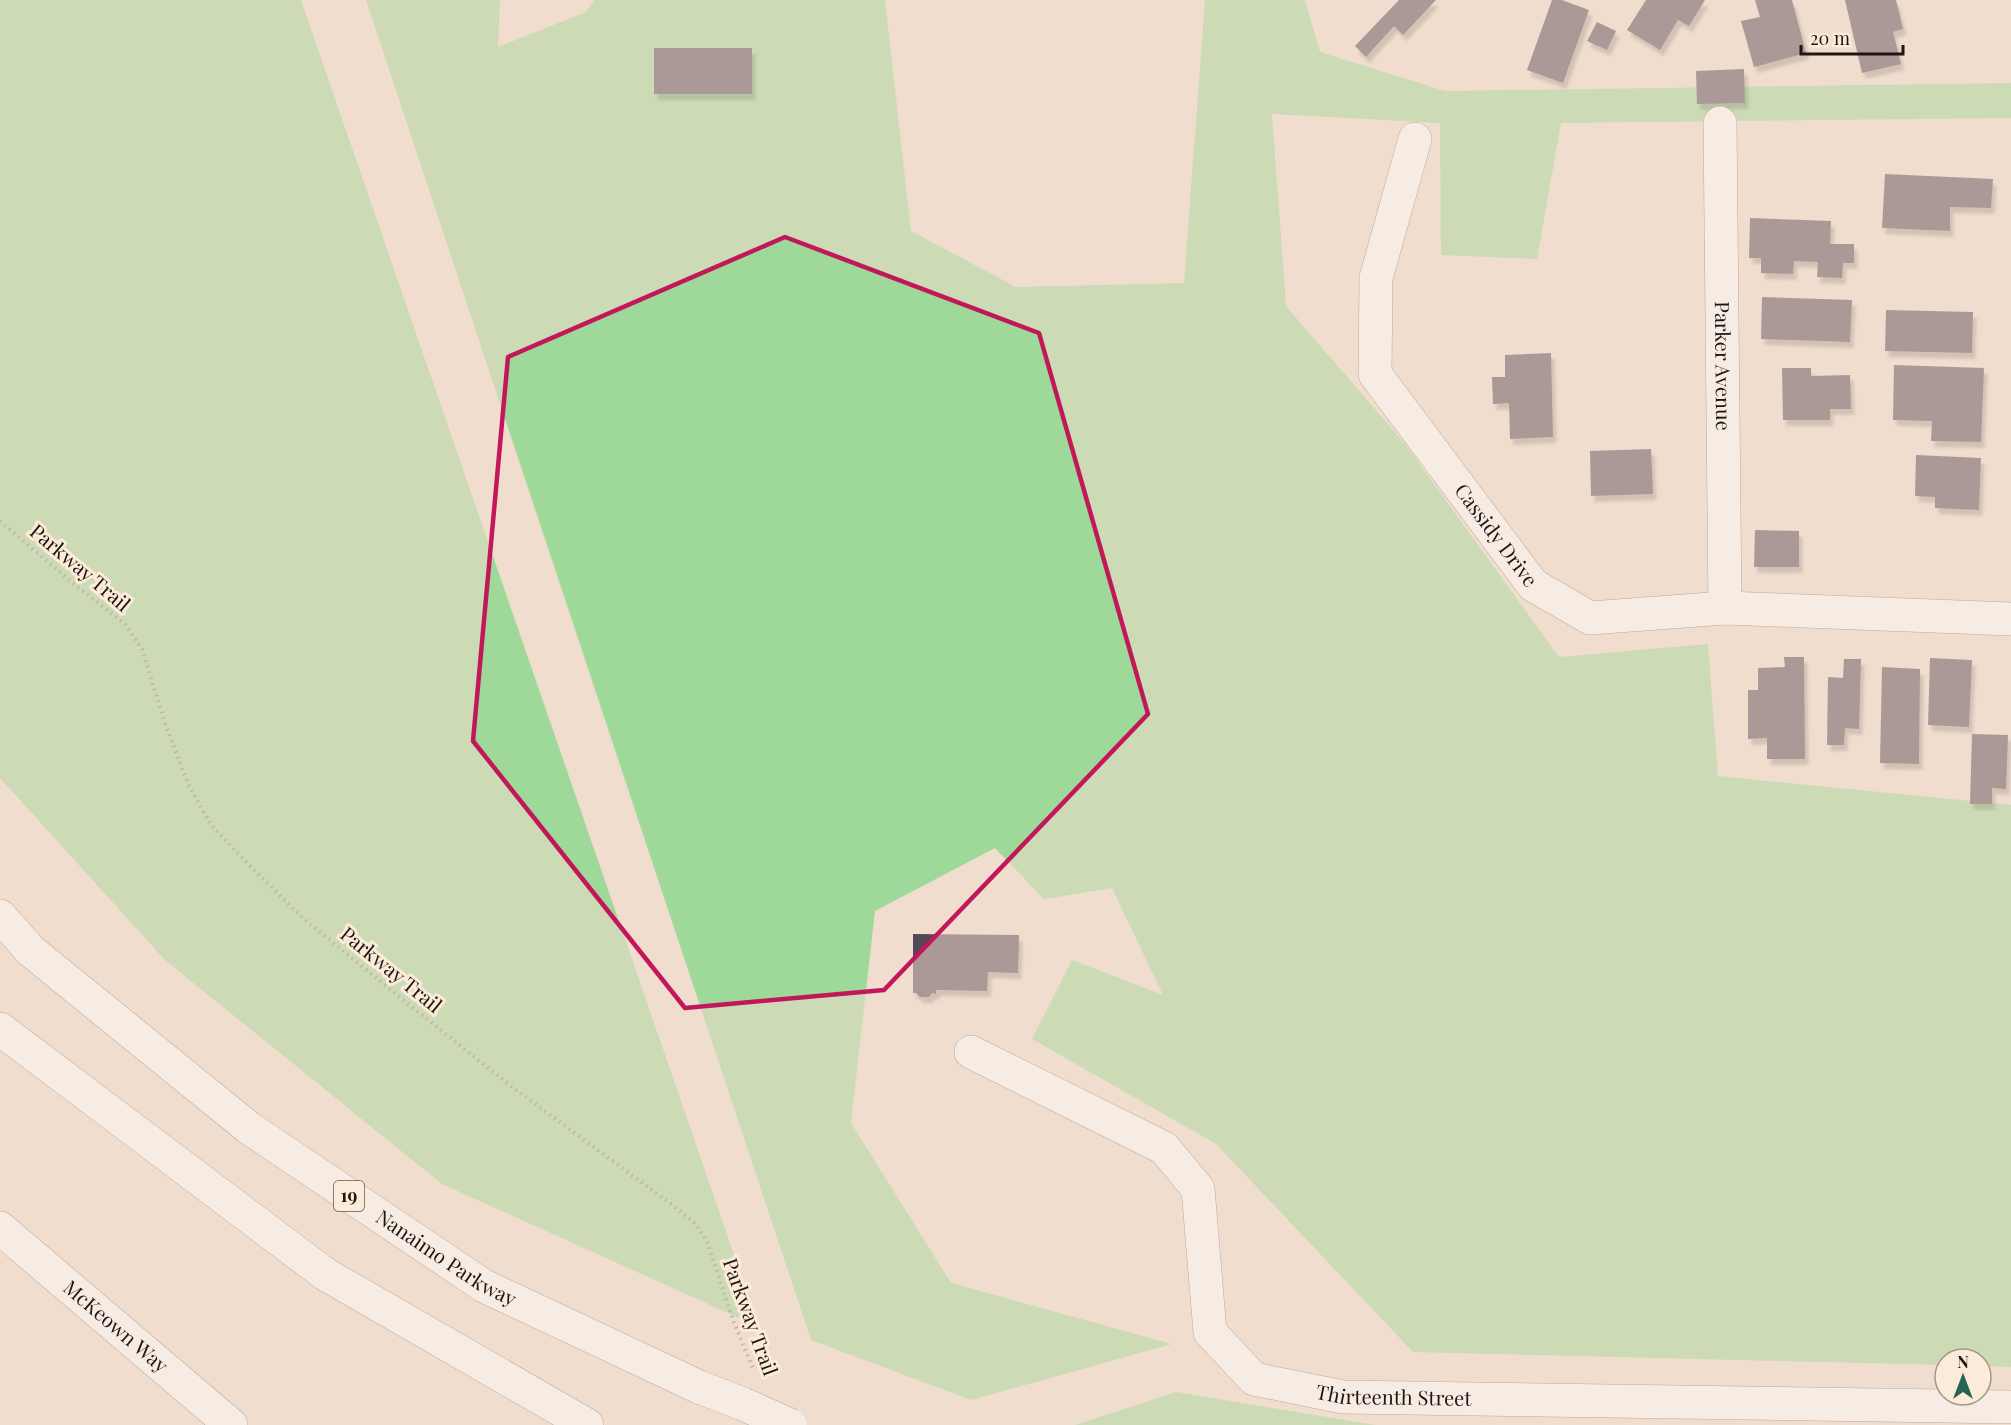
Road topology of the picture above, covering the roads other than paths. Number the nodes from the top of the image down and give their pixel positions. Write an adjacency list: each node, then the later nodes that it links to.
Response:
1 (1720, 123): 3 (main road, Parker Avenue)
2 (1415, 139): 3 (main road, Cassidy Drive)
3 (1725, 608): 4 (main road, Cassidy Drive)
4 (2011, 619)
5 (0, 916): 12 (main road, Nanaimo Parkway / 19, bridge)
6 (0, 1029): 11 (main road)
7 (971, 1052): 9 (main road, Thirteenth Street)
8 (0, 1228): 10 (main road, McKeown Way)
9 (2011, 1407)
10 (231, 1425)
11 (586, 1425)
12 (790, 1425)

